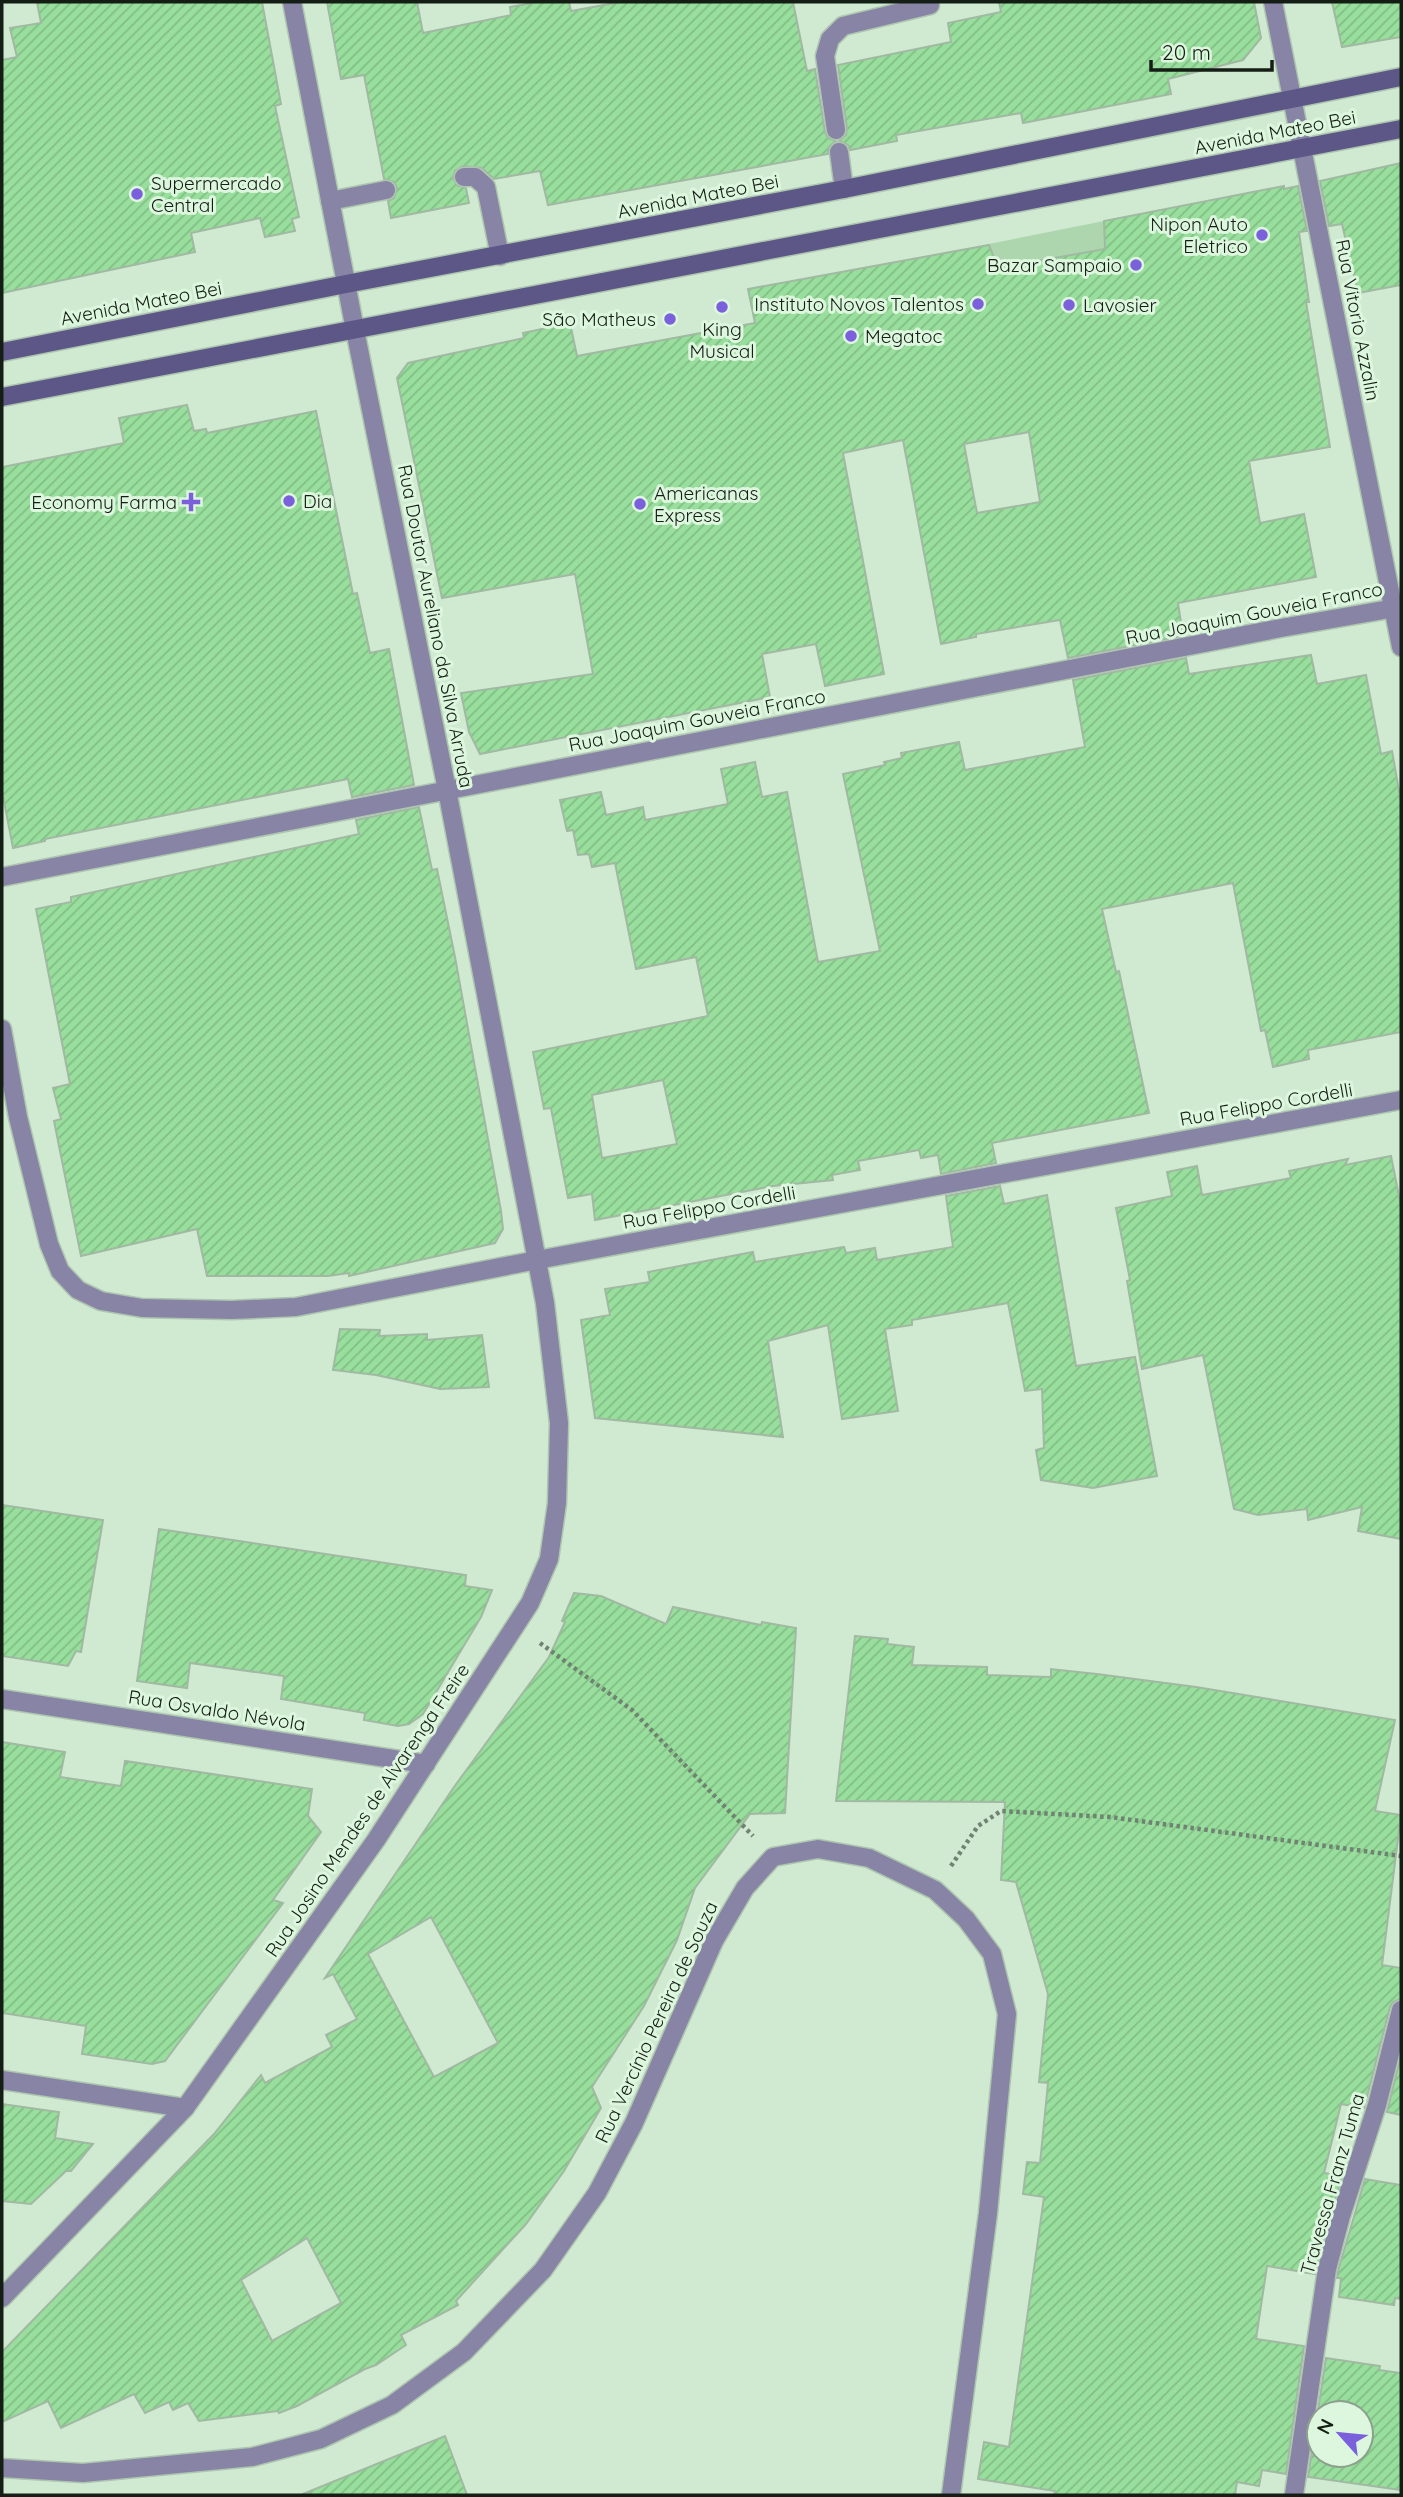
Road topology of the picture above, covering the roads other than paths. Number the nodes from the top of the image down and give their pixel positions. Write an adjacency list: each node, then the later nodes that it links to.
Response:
1 (292, 2): 13 (street, Rua Doutor Aureliano da Silva Arruda)
2 (1273, 2): 5 (street, Rua Vitorio Azzalin)
3 (930, 5): 7 (street)
4 (1401, 77): 5 (main road, Avenida Mateo Bei)
5 (1292, 99): 8 (street, Rua Vitorio Azzalin); 11 (main road, Avenida Mateo Bei)
6 (1401, 129): 8 (main road, Avenida Mateo Bei)
7 (836, 130)
8 (1302, 148): 16 (main road, Avenida Mateo Bei); 19 (street, Rua Vitorio Azzalin)
9 (839, 152): 11 (street)
10 (464, 177): 14 (street)
11 (844, 189): 14 (main road, Avenida Mateo Bei)
12 (386, 190): 13 (street)
13 (330, 201): 15 (street, Rua Doutor Aureliano da Silva Arruda)
14 (500, 256): 15 (main road, Avenida Mateo Bei)
15 (346, 284): 16 (street, Rua Doutor Aureliano da Silva Arruda); 17 (main road, Avenida Mateo Bei)
16 (355, 330): 18 (main road, Avenida Mateo Bei); 21 (street, Rua Doutor Aureliano da Silva Arruda)
17 (2, 352)
18 (2, 397)
19 (1397, 608): 20 (street, Rua Vitorio Azzalin); 21 (street, Rua Joaquim Gouveia Franco)
20 (1401, 647)
21 (447, 790): 22 (street, Rua Joaquim Gouveia Franco); 25 (street, Rua Doutor Aureliano da Silva Arruda)
22 (2, 877)
23 (2, 1029): 25 (street, Rua Felippo Cordelli)
24 (1401, 1100): 25 (street, Rua Felippo Cordelli)
25 (537, 1260): 27 (street, Rua Josino Mendes de Alvarenga Freire)
26 (2, 1699): 27 (street, Rua Osvaldo Névola)
27 (426, 1764): 30 (street, Rua Josino Mendes de Alvarenga Freire)
28 (1401, 2010): 34 (street, Travessa Franz Tuma)
29 (2, 2080): 30 (street)
30 (185, 2108): 31 (street, Rua Josino Mendes de Alvarenga Freire)
31 (2, 2298)
32 (2, 2468): 33 (street, Rua Vercínio Pereira de Souza)
33 (951, 2495)
34 (1294, 2495)

